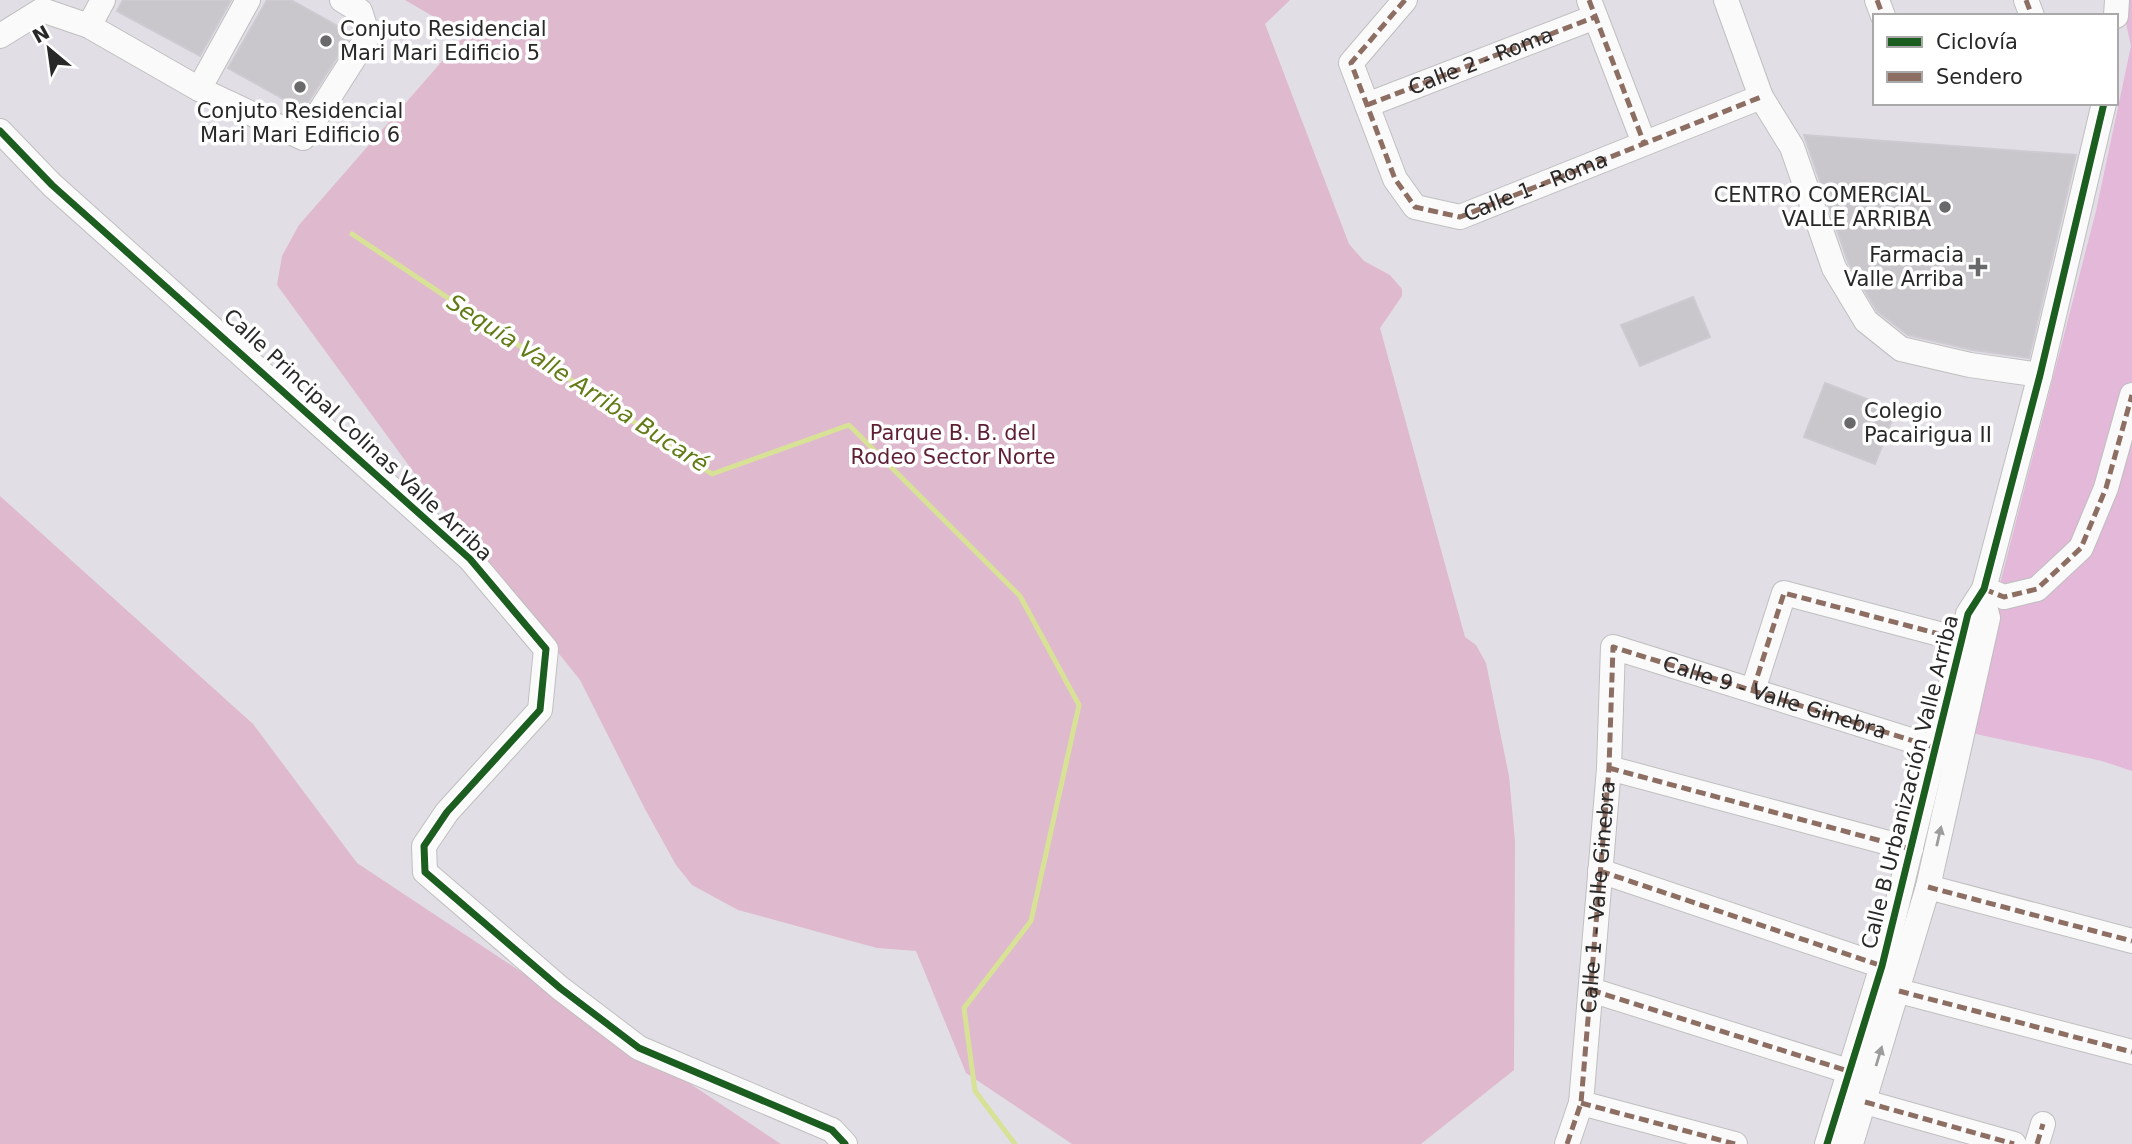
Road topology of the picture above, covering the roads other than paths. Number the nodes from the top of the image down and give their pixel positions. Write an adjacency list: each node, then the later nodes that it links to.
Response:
1 (103, 0): 7 (street)
2 (248, 0): 9 (street)
3 (342, 0): 9 (street)
4 (1405, 0): 11 (street, Calle 1 - Roma)
5 (1726, 0): 10 (street)
6 (1592, 9): 11 (street, Calle 2 - Roma); 14 (street)
7 (80, 22): 8 (street); 9 (street)
8 (0, 36)
9 (199, 89)
10 (1761, 97): 14 (street, Calle 1 - Roma); 15 (street)
11 (1367, 105): 14 (street, Calle 1 - Roma)
12 (2104, 105): 15 (street, Calle B Urbanización Valle Arriba)
13 (0, 131): 34 (street, Calle Principal Colinas Valle Arriba)
14 (1644, 143)
15 (2040, 375): 17 (street, Calle B Urbanización Valle Arriba)
16 (2132, 395): 17 (street)
17 (1983, 592): 18 (street, Calle B Urbanización Valle Arriba); 25 (street, Calle B Urbanización Valle Arriba, one-way to 17)
18 (1962, 640): 20 (street); 21 (street, Calle B Urbanización Valle Arriba)
19 (1613, 647): 20 (street, Calle 9 - Valle Ginebra); 22 (street, Calle 1 - Valle Ginebra)
20 (1753, 690): 21 (street, Calle 9 - Valle Ginebra)
21 (1936, 748): 23 (street, Calle B Urbanización Valle Arriba)
22 (1609, 768): 23 (street); 24 (street, Calle 1 - Valle Ginebra)
23 (1911, 849): 27 (street, Calle B Urbanización Valle Arriba)
24 (1601, 871): 27 (street); 28 (street, Calle 1 - Valle Ginebra)
25 (1928, 887): 26 (street); 29 (street, Calle B Urbanización Valle Arriba)
26 (2132, 941)
27 (1882, 966): 31 (street, Calle B Urbanización Valle Arriba)
28 (1591, 990): 31 (street); 33 (street, Calle 1 - Valle Ginebra)
29 (1899, 991): 30 (street); 32 (street, Calle B Urbanización Valle Arriba, one-way to 29)
30 (2132, 1052)
31 (1851, 1072): 37 (street, Calle B Urbanización Valle Arriba)
32 (1865, 1102): 38 (street, Calle B Urbanización Valle Arriba); 39 (street)
33 (1581, 1103): 35 (street, Calle 1 - Valle Ginebra); 36 (street)
34 (845, 1144)
35 (1567, 1144)
36 (1735, 1144)
37 (1828, 1144)
38 (1851, 1144)
39 (2014, 1144)

